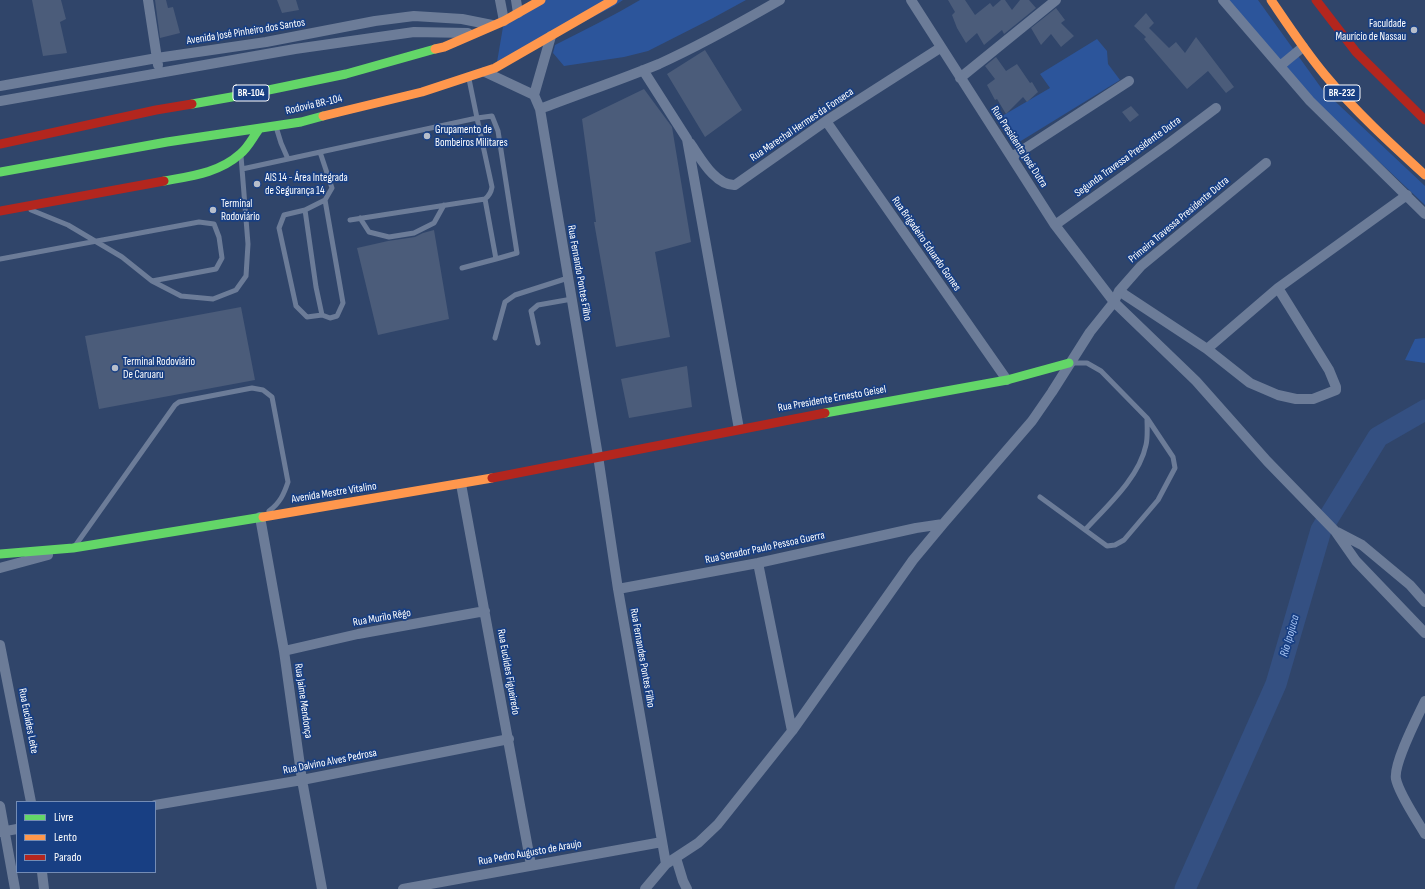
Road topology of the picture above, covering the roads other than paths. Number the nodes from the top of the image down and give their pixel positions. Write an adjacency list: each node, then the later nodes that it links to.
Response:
1 (148, 0): 18 (street)
2 (500, 0): 13 (street)
3 (516, 0): 12 (street)
4 (540, 0): 12 (main road, BR-104)
5 (613, 0): 15 (main road, Rodovia BR-104)
6 (780, 0): 20 (street)
7 (911, 0): 17 (street, Rua Presidente José Dutra)
8 (1056, 0): 24 (street)
9 (1223, 0): 19 (street)
10 (1271, 0): 16 (main road, BR-232)
11 (1316, 0): 32 (main road)
12 (518, 13): 13 (main road, BR-104)
13 (500, 23): 14 (main road, BR-104); 18 (street, Avenida José Pinheiro dos Santos)
14 (478, 33): 22 (street); 37 (main road, BR-104)
15 (551, 36): 21 (main road, Rodovia BR-104); 27 (street)
16 (1303, 47): 19 (street); 45 (main road, BR-232)
17 (940, 48): 24 (street, Rua Presidente José Dutra); 33 (street, Rua Marechal Hermes da Fonseca)
18 (157, 58): 22 (street); 26 (street, Avenida José Pinheiro dos Santos)
19 (1280, 66): 46 (street)
20 (644, 70): 29 (street); 36 (street, Rua Marechal Hermes da Fonseca)
21 (484, 72): 23 (main road, Rodovia BR-104); 27 (street)
22 (159, 73): 28 (street)
23 (468, 77): 31 (lane); 34 (main road, Rodovia BR-104)
24 (960, 78): 40 (street, Rua Presidente José Dutra)
25 (1129, 81): 40 (street)
26 (0, 86)
27 (534, 95): 29 (street, Rua Fernando Pontes Filho)
28 (0, 102)
29 (540, 108): 61 (street, Rua Fernando Pontes Filho)
30 (1216, 108): 56 (street, Segunda Travessa Presidente Dutra)
31 (477, 118): 38 (lane); 47 (lane); 58 (lane)
32 (1425, 120)
33 (826, 121): 36 (street, Rua Marechal Hermes da Fonseca); 72 (street, Rua Brigadeiro Eduardo Gomes)
34 (276, 126): 35 (main road, Rodovia BR-104); 41 (lane)
35 (259, 129): 39 (main road); 44 (main road, Rodovia BR-104)
36 (688, 139): 74 (street)
37 (0, 144)
38 (320, 152): 41 (lane); 48 (lane)
39 (241, 154): 43 (lane); 50 (main road)
40 (1012, 157): 56 (street, Rua Presidente José Dutra)
41 (288, 159): 43 (lane)
42 (1266, 162): 64 (street, Primeira Travessa Presidente Dutra)
43 (242, 169): 62 (lane)
44 (0, 172)
45 (1425, 175)
46 (1407, 195): 53 (street); 63 (street)
47 (485, 199): 49 (lane); 58 (lane)
48 (325, 200): 51 (lane); 67 (lane)
49 (444, 205): 54 (lane); 54 (lane)
50 (24, 207): 52 (main road); 57 (lane)
51 (305, 210): 67 (lane); 67 (lane)
52 (0, 211)
53 (1425, 214)
54 (360, 218): 55 (lane)
55 (350, 220)
56 (1055, 225): 66 (street, Rua Presidente José Dutra)
57 (96, 241): 59 (lane); 62 (lane); 62 (lane)
58 (496, 259): 60 (lane)
59 (0, 260)
60 (462, 268)
61 (568, 278): 65 (street, Rua Fernando Pontes Filho); 68 (lane)
62 (152, 281)
63 (1278, 288): 70 (street); 70 (street)
64 (1119, 291): 66 (street, Primeira Travessa Presidente Dutra); 70 (street)
65 (572, 299): 69 (lane); 75 (street, Rua Fernando Pontes Filho)
66 (1114, 302): 71 (street, Primeira Travessa Presidente Dutra); 81 (street, Rua Presidente José Dutra)
67 (322, 315)
68 (495, 338)
69 (538, 343)
70 (1207, 348)
71 (1069, 363): 72 (main road, Rua Presidente Ernesto Geisel); 73 (lane); 79 (street, Primeira Travessa Presidente Dutra)
72 (1007, 380): 74 (main road, Rua Presidente Ernesto Geisel)
73 (1147, 418): 80 (lane); 80 (lane)
74 (738, 428): 75 (main road, Rua Presidente Ernesto Geisel)
75 (598, 456): 76 (main road, Avenida Mestre Vitalino); 86 (street, Rua Fernandes Pontes Filho)
76 (461, 484): 78 (main road, Avenida Mestre Vitalino); 88 (street, Rua Euclides Figueiredo)
77 (1040, 497): 80 (lane)
78 (260, 517): 82 (main road, Avenida Mestre Vitalino); 82 (lane); 91 (street, Rua Jaime Mendonça)
79 (943, 524): 84 (street, Rua Senador Paulo Pessoa Guerra); 93 (street, Primeira Travessa Presidente Dutra)
80 (1085, 530)
81 (1335, 531): 87 (street); 89 (street)
82 (73, 548): 83 (main road, Avenida Mestre Vitalino); 85 (street, Avenida Mestre Vitalino)
83 (0, 554)
84 (758, 563): 86 (street, Rua Senador Paulo Pessoa Guerra); 93 (street)
85 (0, 568)
86 (618, 589): 102 (street, Rua Fernandes Pontes Filho)
87 (1425, 602)
88 (485, 611): 91 (street, Rua Murilo Rêgo); 94 (street, Rua Euclides Figueiredo)
89 (1425, 633)
90 (0, 645): 96 (street, Rua Euclides Leite)
91 (284, 651): 95 (street, Rua Jaime Mendonça)
92 (1425, 701): 101 (street)
93 (792, 731): 103 (street, Primeira Travessa Presidente Dutra)
94 (509, 740): 95 (street, Rua Dalvino Alves Pedrosa); 105 (street, Rua Euclides Figueiredo)
95 (302, 780): 97 (street, Rua Dalvino Alves Pedrosa); 109 (street, Rua Jaime Mendonça)
96 (31, 801)
97 (156, 805)
98 (0, 806): 100 (street)
99 (16, 829): 100 (street)
100 (2, 831): 107 (street)
101 (1425, 834)
102 (662, 842): 104 (street, Rua Fernandes Pontes Filho); 105 (street, Rua Pedro Augusto de Araujo)
103 (676, 858): 104 (street, Primeira Travessa Presidente Dutra); 112 (street)
104 (666, 864): 111 (street, Primeira Travessa Presidente Dutra)
105 (531, 865): 110 (street, Rua Pedro Augusto de Araujo)
106 (42, 873): 108 (street)
107 (15, 889)
108 (44, 889)
109 (322, 889)
110 (403, 889)
111 (645, 889)
112 (687, 889)

